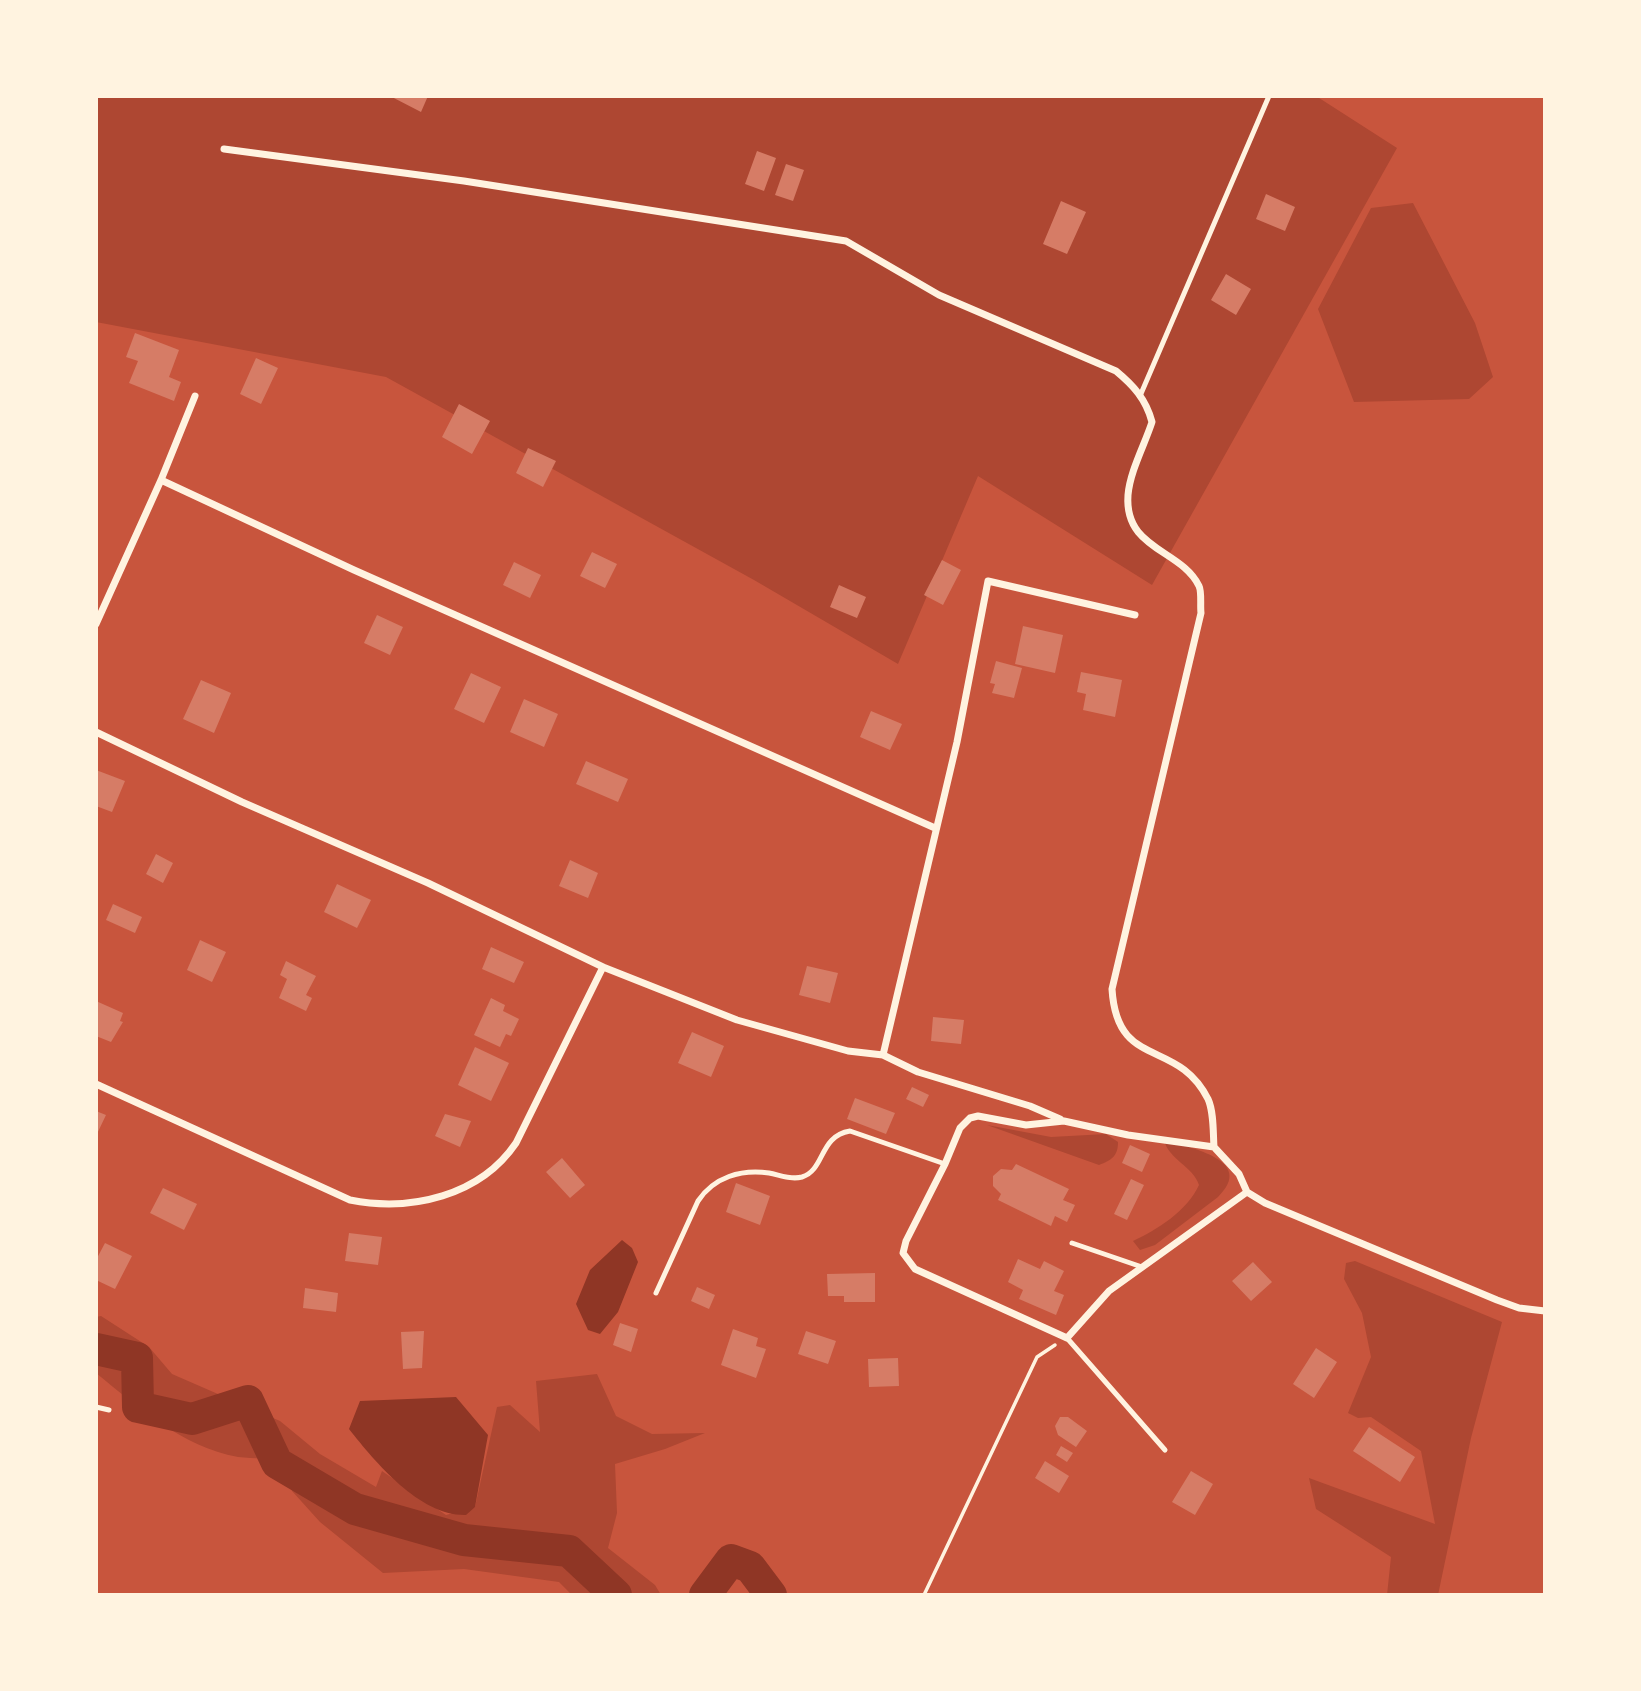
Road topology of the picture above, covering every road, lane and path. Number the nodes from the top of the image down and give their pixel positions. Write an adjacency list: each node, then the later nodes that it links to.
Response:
1 (1269, 96): 4 (lane)
2 (224, 149): 4 (street)
3 (195, 396): 5 (street)
4 (1140, 396): 14 (street)
5 (161, 480): 7 (street); 9 (street)
6 (1135, 615): 9 (street)
7 (96, 624)
8 (96, 732): 10 (street)
9 (935, 828): 11 (street)
10 (603, 967): 11 (street); 12 (street)
11 (883, 1055): 13 (street)
12 (96, 1084)
13 (1064, 1121): 14 (street); 15 (street)
14 (1214, 1147): 16 (street)
15 (945, 1164): 19 (lane); 21 (street)
16 (1247, 1192): 18 (street); 20 (street)
17 (1072, 1243): 18 (lane)
18 (1142, 1267): 21 (street)
19 (656, 1293)
20 (1545, 1311)
21 (1067, 1338): 24 (lane); 25 (path)
22 (96, 1407): 23 (lane)
23 (109, 1410)
24 (1165, 1450)
25 (924, 1595)

